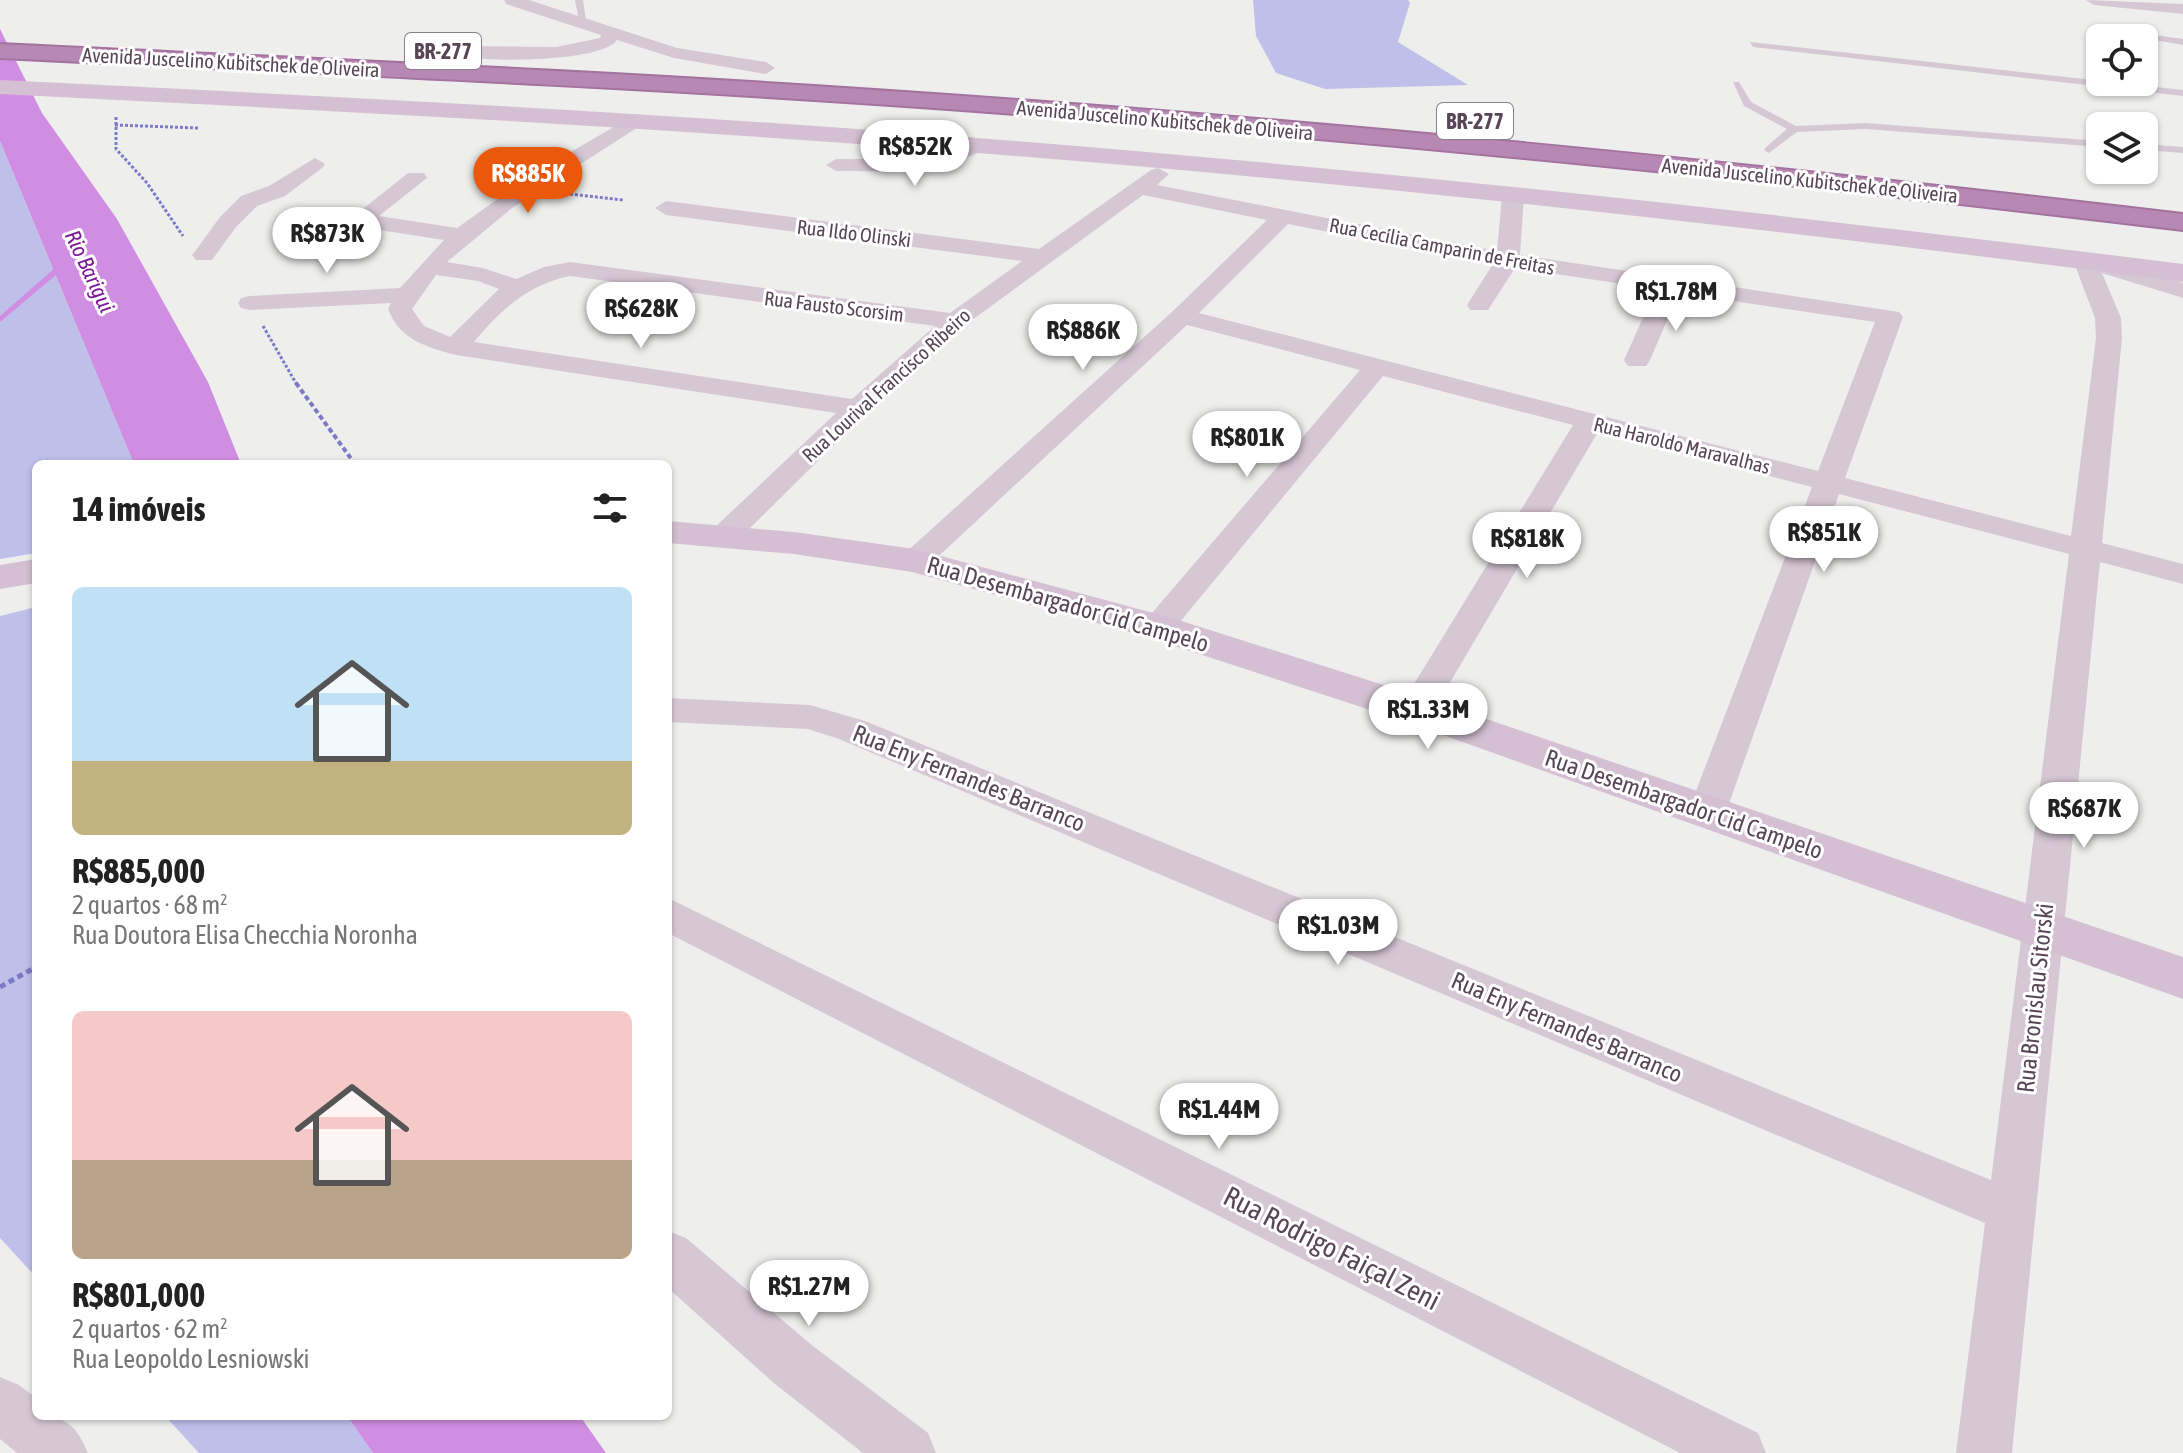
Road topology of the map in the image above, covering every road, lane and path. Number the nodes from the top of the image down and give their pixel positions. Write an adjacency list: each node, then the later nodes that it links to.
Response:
1 (512, 0): 5 (street)
2 (579, 0): 5 (lane)
3 (2094, 0): 4 (street)
4 (2183, 9)
5 (584, 26): 8 (street)
6 (0, 30): 7 (highway, Avenida Juscelino Kubitschek de Oliveira)
7 (90, 34)
8 (610, 34): 14 (street); 15 (street)
9 (2158, 38): 10 (lane)
10 (2183, 42)
11 (1753, 44): 19 (lane)
12 (121, 46): 13 (highway, Avenida Juscelino Kubitschek de Oliveira / BR-277); 14 (highway, Avenida Juscelino Kubitschek de Oliveira / BR-277); 40 (highway, Avenida Juscelino Kubitschek de Oliveira / BR-277)
13 (0, 51)
14 (452, 51): 15 (highway, Avenida Juscelino Kubitschek de Oliveira / BR-277)
15 (766, 68): 20 (highway, Avenida Juscelino Kubitschek de Oliveira / BR-277)
16 (1736, 84): 24 (lane)
17 (0, 87): 18 (main road)
18 (121, 93): 21 (main road); 22 (path)
19 (2183, 93)
20 (1444, 119)
21 (636, 120): 26 (main road); 41 (street)
22 (115, 125): 23 (path); 42 (path)
23 (198, 128)
24 (1794, 129): 25 (lane); 29 (lane)
25 (2086, 143)
26 (979, 145): 32 (main road); 34 (street)
27 (1738, 147): 29 (highway, Avenida Juscelino Kubitschek de Oliveira)
28 (2158, 148): 30 (lane)
29 (1769, 150): 31 (highway, Avenida Juscelino Kubitschek de Oliveira)
30 (2183, 150)
31 (1801, 153)
32 (1175, 162): 36 (street, Rua Lourival Francisco Ribeiro); 37 (main road)
33 (315, 164): 42 (street)
34 (836, 165)
35 (416, 178): 41 (street)
36 (1139, 188): 39 (street, Rua Cecília Camparin de Freitas); 43 (street, Rua Lourival Francisco Ribeiro)
37 (1513, 195): 44 (street); 45 (main road)
38 (666, 208): 43 (street, Rua Ildo Olinski)
39 (1282, 217): 44 (street, Rua Cecília Camparin de Freitas); 54 (street)
40 (2183, 222)
41 (463, 236): 46 (street)
42 (204, 255)
43 (1043, 257): 55 (street, Rua Lourival Francisco Ribeiro)
44 (1508, 260): 48 (street, Rua Cecília Camparin de Freitas); 53 (street)
45 (2085, 260): 47 (main road); 50 (street); 65 (street, Rua Bronislau Sitorski)
46 (430, 267): 49 (street); 51 (street)
47 (2183, 273)
48 (1670, 286): 57 (street); 62 (street, Rua Cecília Camparin de Freitas)
49 (516, 287): 55 (street, Rua Fausto Scorsim); 56 (street, Rua Fausto Scorsim)
50 (2183, 291)
51 (405, 295): 52 (street); 56 (street)
52 (250, 303): 61 (path)
53 (1479, 305)
54 (1182, 316): 58 (street, Rua Haroldo Maravalhas); 66 (street)
55 (955, 321): 59 (street, Rua Lourival Francisco Ribeiro)
56 (456, 347): 59 (street)
57 (1637, 360)
58 (1377, 366): 60 (street, Rua Haroldo Maravalhas); 70 (street)
59 (857, 408): 64 (street, Rua Lourival Francisco Ribeiro)
60 (1590, 421): 62 (street, Rua Haroldo Maravalhas); 72 (street)
61 (352, 460)
62 (1829, 483): 65 (street, Rua Haroldo Maravalhas); 73 (street)
63 (672, 532): 64 (main road, Rua Desembargador Cid Campelo)
64 (724, 536): 66 (main road, Rua Desembargador Cid Campelo)
65 (2085, 549): 68 (street, Rua Haroldo Maravalhas); 75 (street, Rua Bronislau Sitorski)
66 (915, 561): 70 (main road, Rua Desembargador Cid Campelo)
67 (32, 572): 69 (main road)
68 (2183, 574)
69 (0, 577)
70 (1158, 627): 72 (main road, Rua Desembargador Cid Campelo)
71 (672, 710): 79 (street, Rua Eny Fernandes Barranco)
72 (1416, 710): 73 (main road, Rua Desembargador Cid Campelo)
73 (1707, 812): 75 (main road, Rua Desembargador Cid Campelo)
74 (672, 916): 84 (street, Rua Rodrigo Faiçal Zeni)
75 (2043, 929): 77 (main road, Rua Desembargador Cid Campelo); 79 (street, Rua Bronislau Sitorski)
76 (32, 969): 78 (path)
77 (2183, 978)
78 (0, 987)
79 (2011, 1211): 85 (street, Rua Bronislau Sitorski)
80 (672, 1258): 83 (street)
81 (0, 1404): 82 (street)
82 (60, 1453)
83 (908, 1453)
84 (1738, 1453)
85 (1984, 1453)

